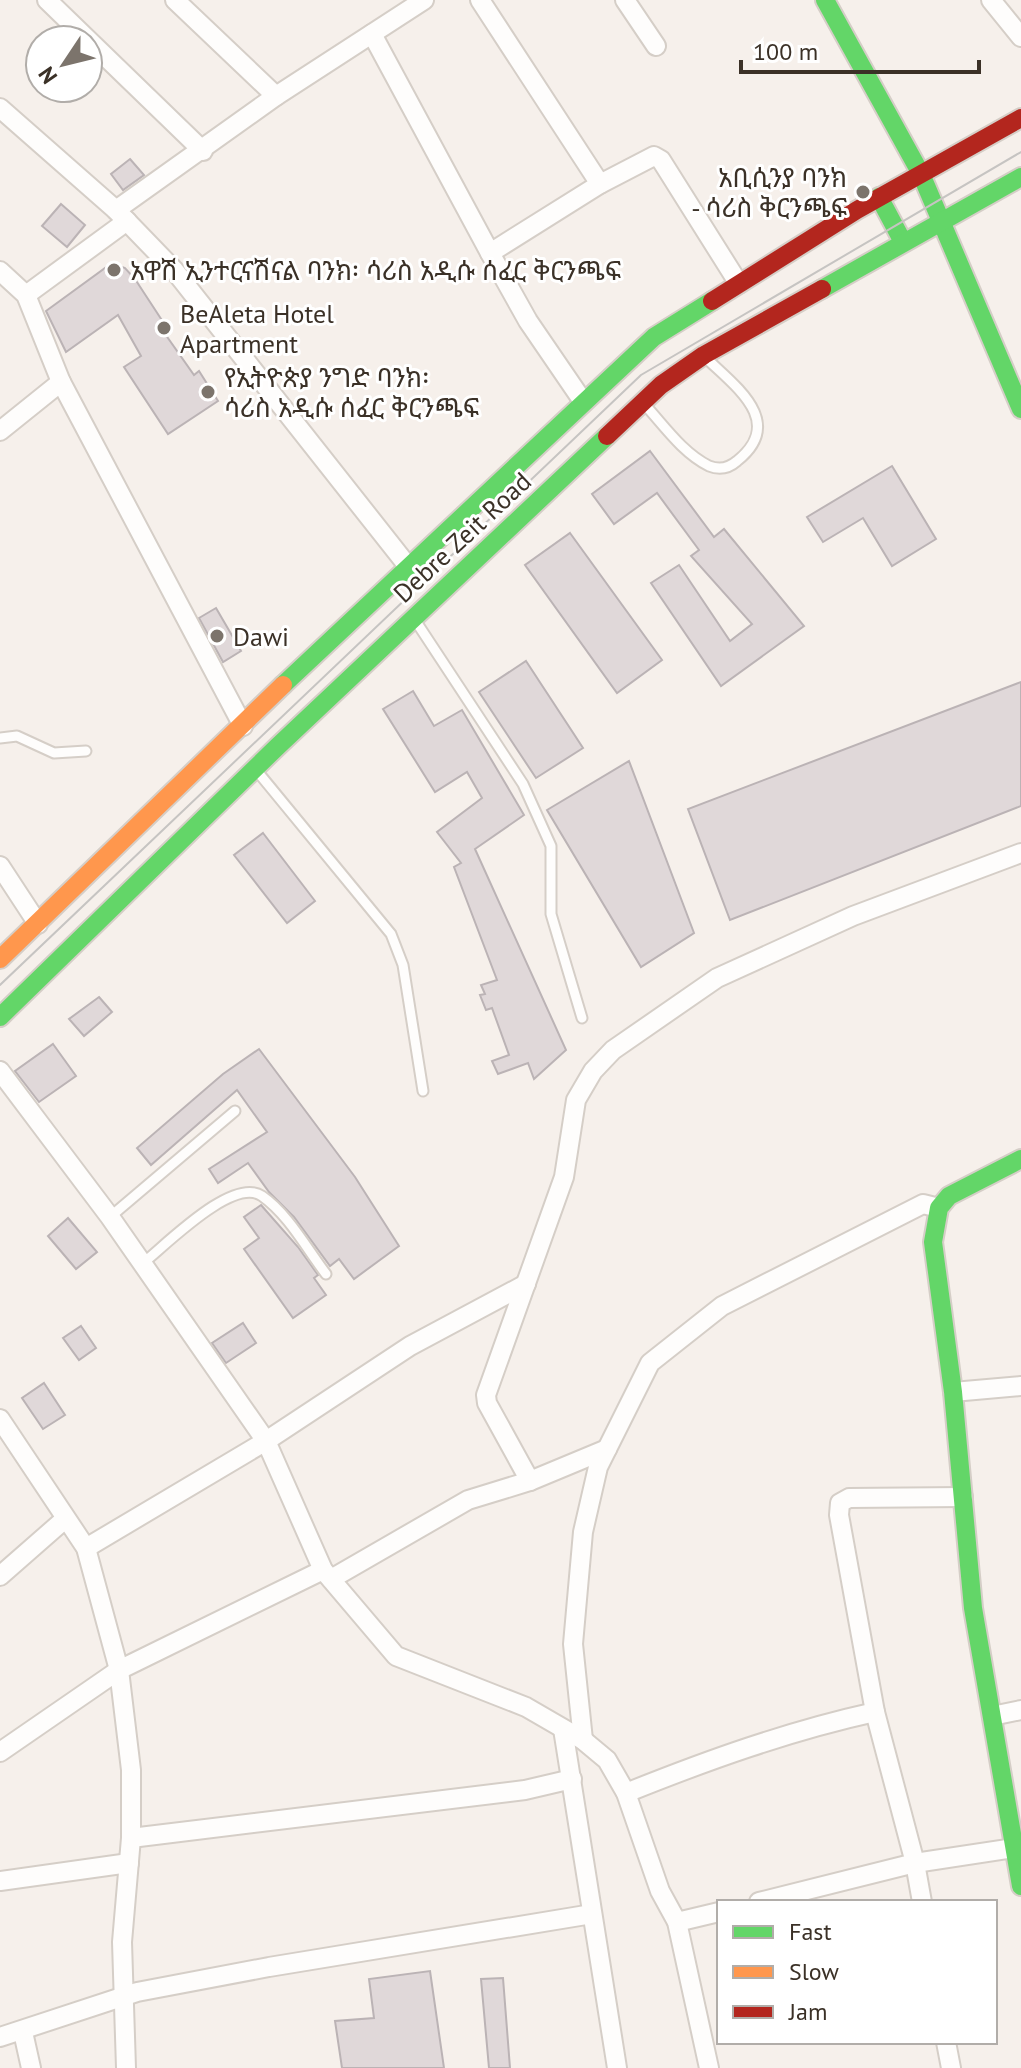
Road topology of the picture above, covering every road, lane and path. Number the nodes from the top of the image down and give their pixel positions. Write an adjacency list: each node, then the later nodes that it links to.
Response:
1 (47, 0): 14 (street)
2 (175, 0): 11 (street)
3 (424, 0): 8 (street)
4 (480, 0): 17 (street)
5 (625, 0): 10 (street)
6 (825, 0): 15 (main road)
7 (991, 0): 9 (street)
8 (372, 34): 11 (street); 22 (street)
9 (1021, 37)
10 (656, 46)
11 (276, 96): 14 (street)
12 (0, 108): 19 (street)
13 (1021, 118): 15 (main road, Debre Zeit Road)
14 (203, 151): 19 (street)
15 (921, 174): 18 (main road, Debre Zeit Road); 20 (main road)
16 (1021, 177): 20 (main road, Debre Zeit Road)
17 (600, 184): 22 (street); 24 (street)
18 (879, 197): 21 (main road); 24 (main road, Debre Zeit Road)
19 (122, 216): 25 (street); 32 (street)
20 (940, 221): 21 (main road, Debre Zeit Road); 30 (main road)
21 (903, 242): 26 (main road, Debre Zeit Road)
22 (490, 253): 28 (street)
23 (0, 271): 25 (street)
24 (739, 284): 28 (main road, Debre Zeit Road)
25 (26, 295): 27 (street)
26 (704, 355): 29 (main road, Debre Zeit Road); 29 (lane)
27 (61, 382): 31 (street); 34 (street)
28 (582, 400): 32 (main road, Debre Zeit Road)
29 (643, 402): 33 (main road, Debre Zeit Road)
30 (1021, 409)
31 (0, 431)
32 (407, 565): 34 (main road, Debre Zeit Road)
33 (414, 618): 37 (main road, Debre Zeit Road); 43 (lane)
34 (243, 726): 40 (main road, Debre Zeit Road)
35 (0, 738): 36 (lane)
36 (86, 751)
37 (255, 768): 42 (main road, Debre Zeit Road); 45 (lane)
38 (1021, 853): 52 (street)
39 (0, 866): 40 (street)
40 (38, 924): 41 (main road, Debre Zeit Road)
41 (0, 959)
42 (0, 1017)
43 (582, 1018)
44 (0, 1071): 49 (street)
45 (423, 1091)
46 (235, 1111): 49 (lane)
47 (1021, 1159): 48 (main road)
48 (939, 1208): 54 (main road); 57 (street)
49 (110, 1217): 50 (street)
50 (143, 1263): 51 (lane); 56 (street)
51 (326, 1274)
52 (526, 1284): 56 (street); 58 (street)
53 (1021, 1386): 54 (street)
54 (953, 1392): 59 (main road)
55 (0, 1419): 60 (street)
56 (266, 1441): 61 (street); 62 (street)
57 (607, 1449): 58 (street); 69 (street)
58 (530, 1481): 62 (street)
59 (963, 1497): 66 (street); 67 (main road)
60 (65, 1519): 61 (street); 63 (street)
61 (86, 1548): 64 (street)
62 (327, 1575): 64 (street); 68 (street)
63 (0, 1576)
64 (119, 1670): 70 (street); 73 (street)
65 (1021, 1710): 67 (street)
66 (875, 1712): 72 (street); 76 (street)
67 (992, 1716): 74 (main road)
68 (563, 1729): 69 (street); 71 (street)
69 (583, 1740): 72 (street)
70 (0, 1752)
71 (572, 1779): 73 (street); 82 (street)
72 (626, 1793): 83 (street)
73 (131, 1838): 75 (street)
74 (1017, 1848): 76 (street); 78 (main road)
75 (129, 1863): 77 (street); 84 (street)
76 (915, 1863): 79 (street); 80 (street)
77 (0, 1881)
78 (1021, 1886)
79 (767, 1900)
80 (922, 1900)
81 (717, 1912): 83 (street)
82 (592, 1914): 84 (street); 90 (street)
83 (677, 1922): 91 (street)
84 (123, 1998): 85 (street); 89 (street)
85 (23, 2032): 86 (street); 88 (street)
86 (0, 2037)
87 (946, 2044): 92 (street)
88 (31, 2068)
89 (126, 2068)
90 (617, 2068)
91 (709, 2068)
92 (951, 2068)

